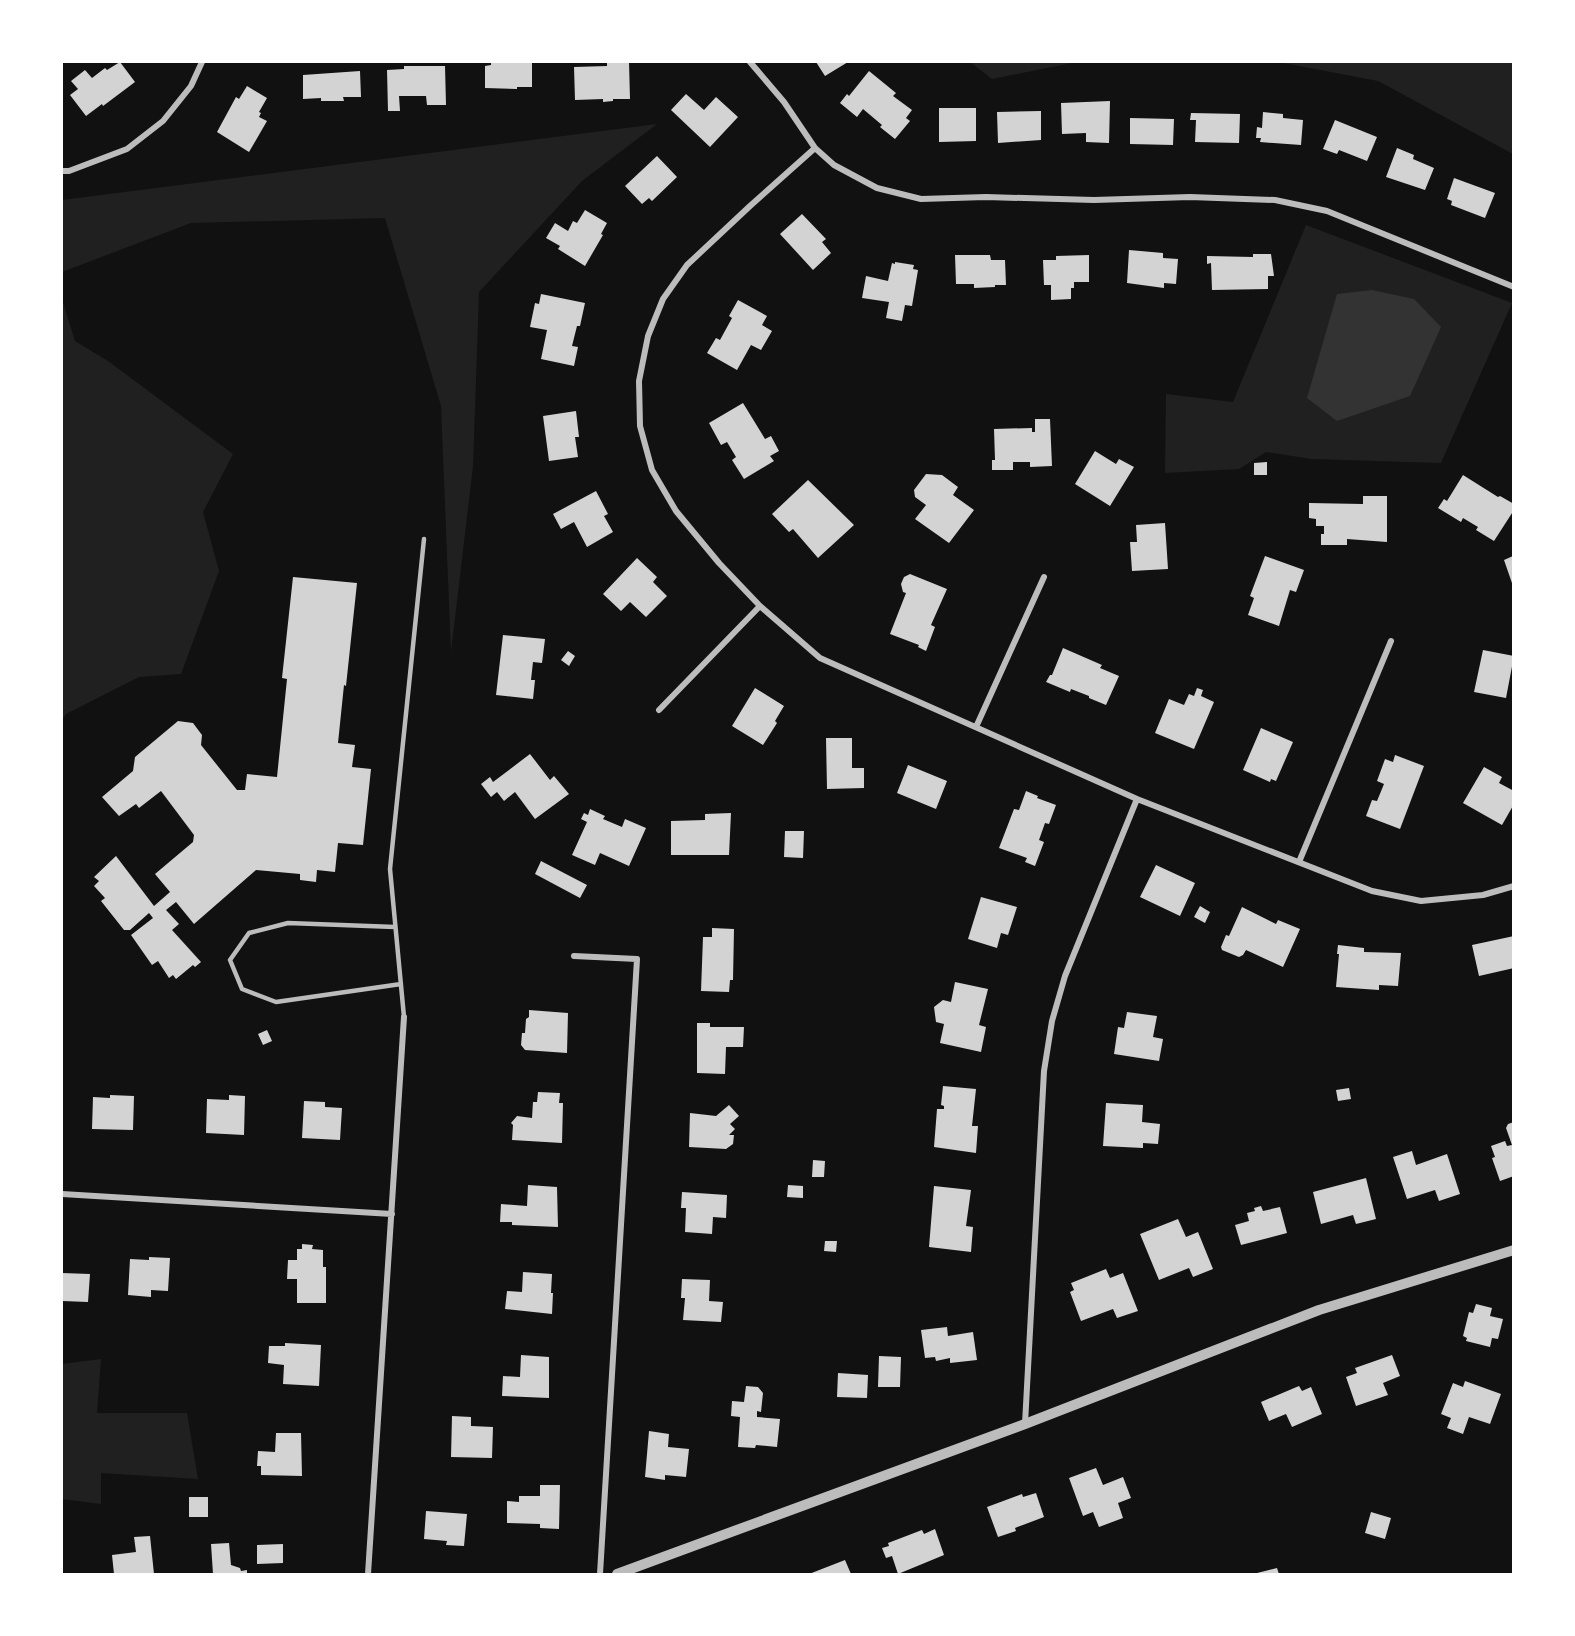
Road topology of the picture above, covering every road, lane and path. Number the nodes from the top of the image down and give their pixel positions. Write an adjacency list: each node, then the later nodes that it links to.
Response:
1 (202, 62): 4 (street)
2 (750, 62): 3 (street)
3 (816, 148): 5 (street); 8 (street)
4 (62, 171)
5 (1514, 287)
6 (424, 539): 15 (lane)
7 (1044, 577): 11 (street)
8 (760, 606): 10 (street); 11 (street)
9 (1391, 640): 13 (street)
10 (659, 710)
11 (976, 727): 12 (street)
12 (1137, 799): 13 (street); 22 (street)
13 (1299, 862): 14 (street)
14 (1514, 886)
15 (396, 927): 17 (lane); 17 (lane)
16 (574, 956): 24 (street)
17 (401, 984): 18 (lane)
18 (404, 1017): 20 (street)
19 (62, 1194): 20 (street)
20 (392, 1214): 23 (street)
21 (1514, 1250): 22 (street)
22 (1025, 1424): 25 (street)
23 (368, 1575)
24 (600, 1575)
25 (617, 1575)

